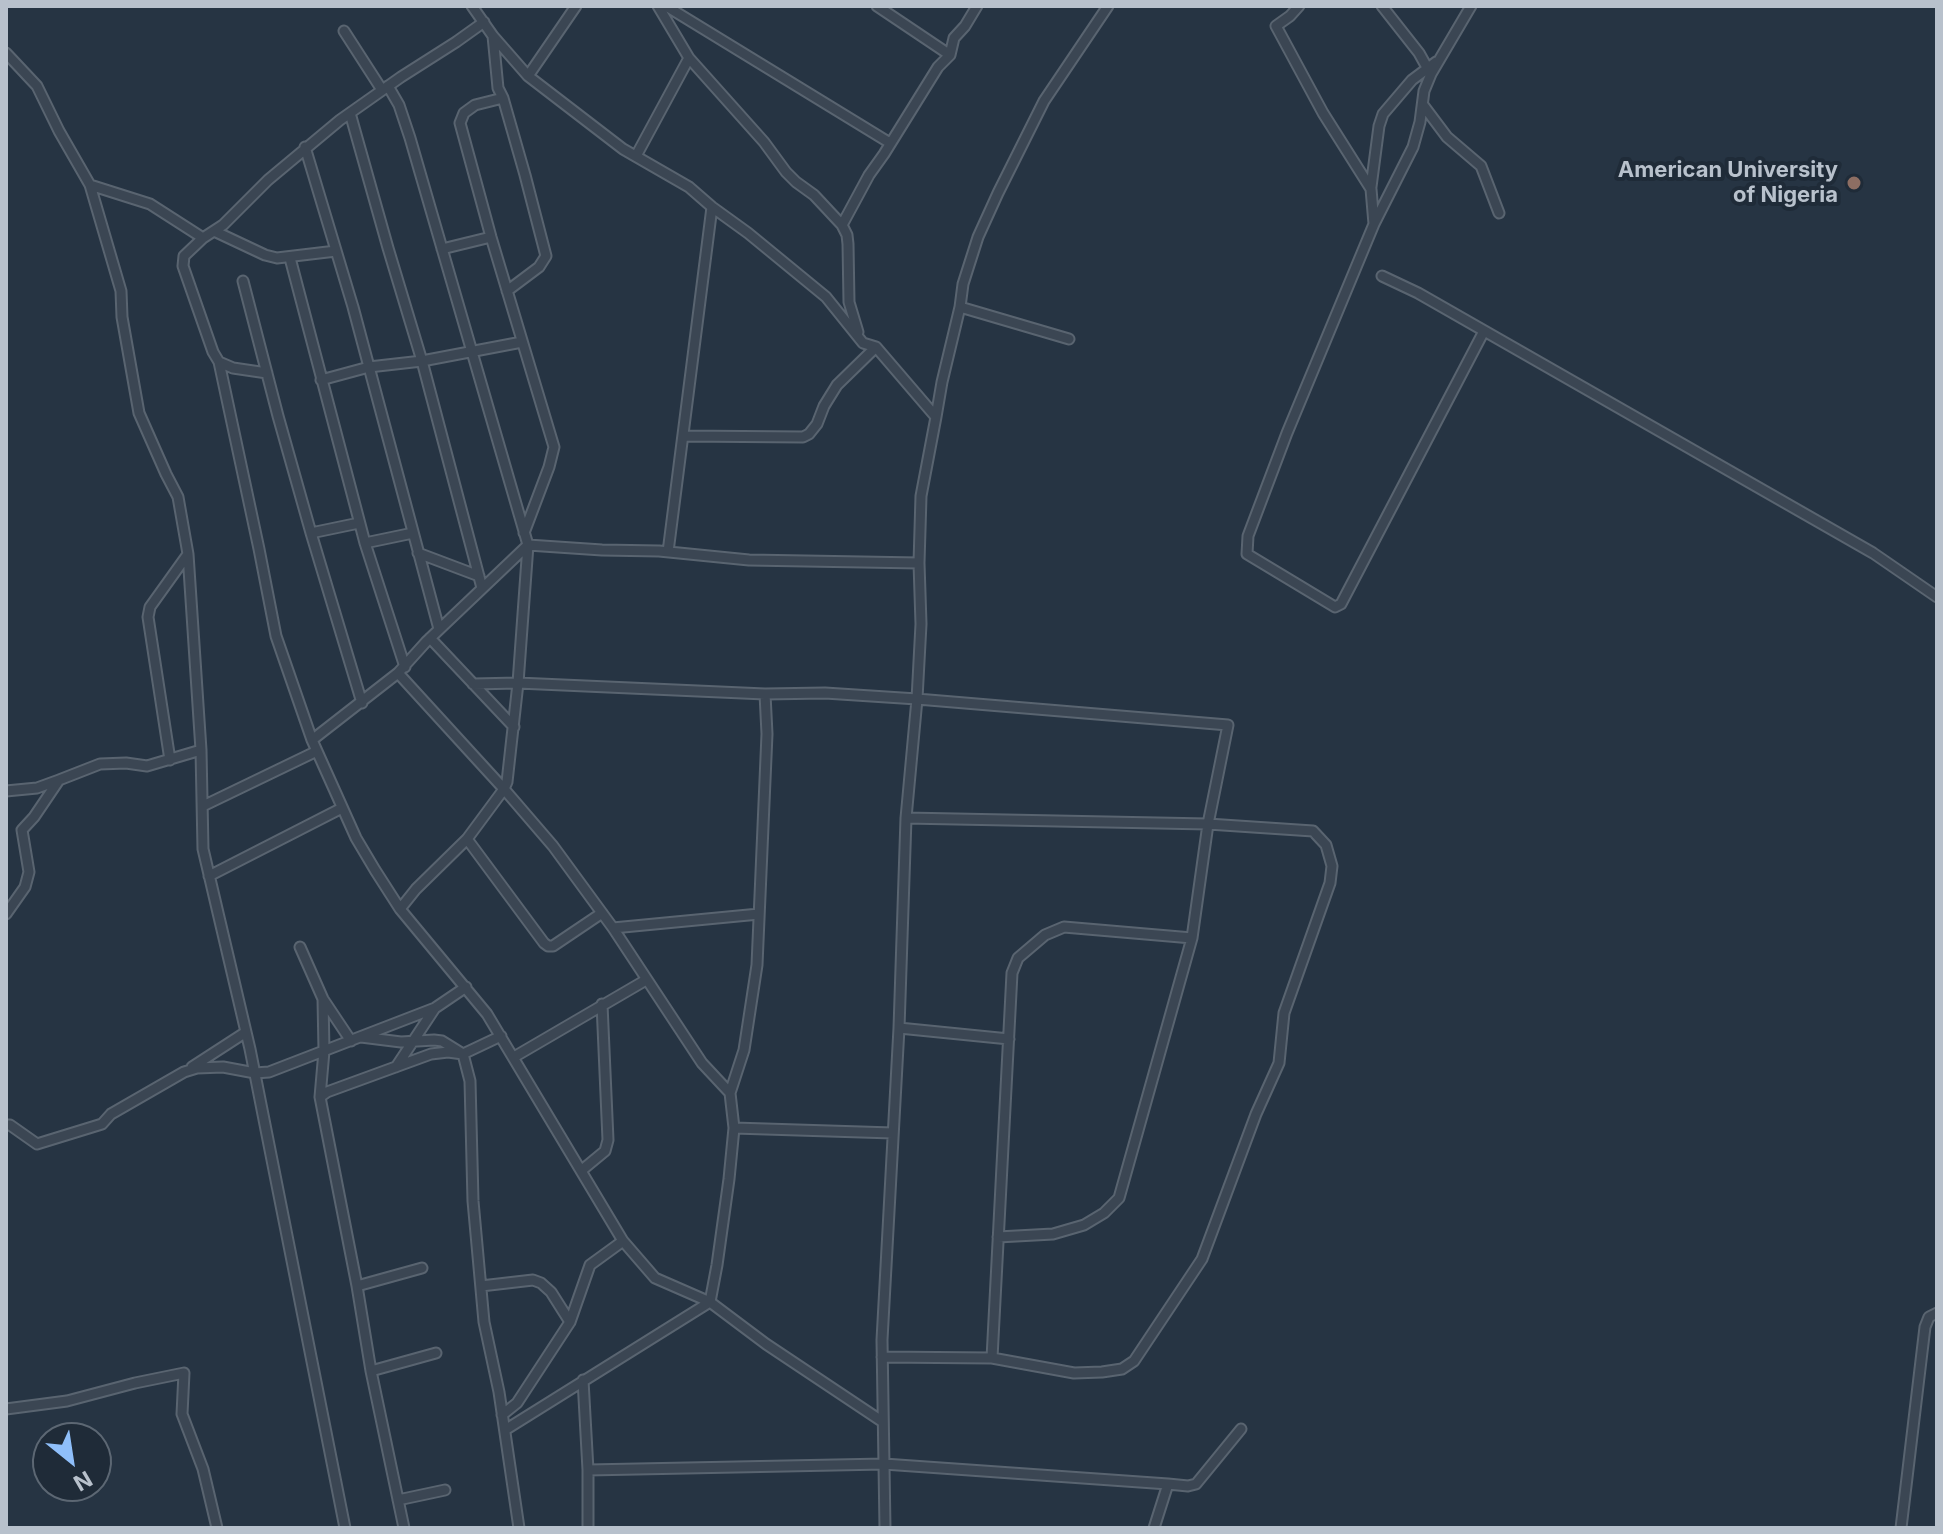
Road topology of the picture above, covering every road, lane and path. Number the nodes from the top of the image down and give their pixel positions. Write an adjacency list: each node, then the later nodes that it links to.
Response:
1 (472, 6): 11 (street)
2 (576, 6): 18 (street)
3 (658, 6): 16 (street)
4 (666, 6): 23 (street)
5 (877, 6): 15 (street)
6 (977, 6): 15 (street)
7 (1108, 6): 41 (street)
8 (1299, 6): 27 (street)
9 (1382, 6): 17 (street)
10 (1471, 6): 17 (street)
11 (484, 22): 13 (street); 19 (street)
12 (344, 31): 19 (street)
13 (493, 36): 18 (street); 20 (street)
14 (6, 53): 26 (street)
15 (950, 55): 23 (street)
16 (689, 58): 25 (street); 31 (street)
17 (1429, 70): 21 (street); 27 (street)
18 (528, 76): 25 (street)
19 (385, 88): 22 (street); 35 (street)
20 (503, 98): 33 (street); 40 (street)
21 (1423, 105): 29 (street); 30 (street)
22 (350, 113): 24 (street); 48 (street)
23 (890, 143): 31 (street)
24 (305, 147): 32 (street); 36 (street)
25 (636, 156): 28 (street)
26 (90, 185): 34 (street); 63 (street)
27 (1371, 189): 30 (street)
28 (712, 207): 45 (street); 54 (street)
29 (1499, 213)
30 (1374, 224): 42 (street)
31 (842, 225): 45 (street)
32 (214, 231): 34 (street); 37 (street)
33 (491, 237): 35 (street); 40 (street)
34 (203, 238): 49 (street)
35 (442, 249): 47 (street)
36 (336, 251): 37 (street); 50 (street)
37 (290, 258): 52 (street)
38 (1382, 276): 42 (street)
39 (243, 281): 51 (street)
40 (507, 291): 44 (street)
41 (960, 307): 43 (street); 53 (street)
42 (1484, 331): 67 (street)
43 (1069, 339)
44 (522, 342): 47 (street); 58 (street)
45 (863, 343): 46 (street)
46 (876, 347): 53 (street); 54 (street)
47 (472, 353): 48 (street); 58 (street)
48 (422, 361): 50 (street); 65 (street)
49 (219, 362): 51 (street); 77 (street)
50 (369, 367): 52 (street); 57 (street)
51 (267, 373): 56 (street)
52 (321, 380): 55 (street)
53 (936, 417): 64 (street)
54 (683, 436): 61 (street)
55 (359, 523): 56 (street); 59 (street)
56 (311, 533): 75 (street)
57 (413, 533): 59 (street); 62 (street)
58 (524, 533): 60 (street)
59 (365, 543): 70 (street)
60 (528, 545): 61 (street); 66 (street); 71 (street)
61 (668, 552): 64 (street)
62 (418, 553): 65 (street); 68 (street)
63 (188, 554): 78 (street); 80 (street)
64 (919, 563): 74 (street)
65 (479, 576): 66 (street)
66 (482, 588): 68 (street)
67 (1937, 597)
68 (439, 629): 69 (street)
69 (430, 638): 70 (street); 72 (street)
70 (402, 670): 75 (street); 82 (street)
71 (518, 683): 72 (street); 73 (street); 76 (street)
72 (473, 684): 76 (street)
73 (765, 694): 74 (street); 93 (street)
74 (917, 699): 86 (street); 87 (street)
75 (362, 703): 77 (street)
76 (514, 727): 82 (street)
77 (312, 740): 79 (street)
78 (201, 750): 80 (street); 84 (street)
79 (317, 751): 84 (street); 85 (street)
80 (170, 760): 81 (street)
81 (59, 780): 83 (street); 92 (street)
82 (504, 789): 88 (street); 91 (street)
83 (6, 791)
84 (203, 806): 89 (street)
85 (342, 808): 89 (street); 90 (street)
86 (906, 818): 87 (street); 102 (street)
87 (1208, 824): 95 (street); 130 (street)
88 (467, 839): 90 (street); 91 (street)
89 (209, 876): 103 (street)
90 (400, 909): 98 (street)
91 (602, 913): 94 (street)
92 (6, 914)
93 (759, 914): 94 (street); 114 (street)
94 (613, 928): 97 (street)
95 (1192, 938): 106 (street); 120 (street)
96 (300, 947): 99 (street)
97 (646, 980): 100 (street); 114 (street)
98 (466, 987): 101 (street); 104 (street)
99 (323, 999): 105 (street); 108 (street)
100 (602, 1004): 110 (street); 119 (street)
101 (435, 1008): 105 (street); 107 (street)
102 (899, 1028): 106 (street); 118 (street)
103 (246, 1032): 112 (street); 113 (street)
104 (501, 1036): 109 (street); 110 (street)
105 (356, 1039): 107 (street); 108 (street)
106 (1009, 1039): 120 (street)
107 (414, 1041): 109 (street); 111 (street)
108 (324, 1051): 113 (street); 115 (street)
109 (463, 1054): 111 (street); 124 (street)
110 (514, 1057): 119 (street)
111 (396, 1067): 115 (street)
112 (184, 1072): 113 (street); 116 (street)
113 (255, 1073): 144 (street)
114 (730, 1093): 117 (street)
115 (320, 1097): 123 (street)
116 (6, 1125)
117 (734, 1128): 118 (street); 125 (street)
118 (893, 1133): 129 (street)
119 (582, 1170): 121 (street)
120 (998, 1237): 130 (street)
121 (623, 1241): 125 (street); 127 (street)
122 (422, 1268): 123 (street)
123 (357, 1286): 131 (street)
124 (481, 1286): 127 (street); 134 (street)
125 (710, 1302): 132 (street); 135 (street)
126 (1937, 1313): 150 (street)
127 (570, 1322): 134 (street)
128 (436, 1353): 131 (street)
129 (882, 1357): 130 (street); 135 (street)
130 (992, 1358)
131 (371, 1371): 142 (street)
132 (583, 1380): 137 (street); 139 (street)
133 (6, 1409): 143 (street)
134 (502, 1415): 137 (street)
135 (883, 1422): 138 (street)
136 (1241, 1429): 140 (street)
137 (505, 1430): 146 (street)
138 (884, 1464): 139 (street); 140 (street); 148 (street)
139 (588, 1470): 147 (street)
140 (1168, 1484): 149 (street)
141 (445, 1490): 142 (street)
142 (398, 1500): 145 (street)
143 (217, 1528)
144 (345, 1528)
145 (404, 1528)
146 (519, 1528)
147 (588, 1528)
148 (885, 1528)
149 (1154, 1528)
150 (1901, 1528)

